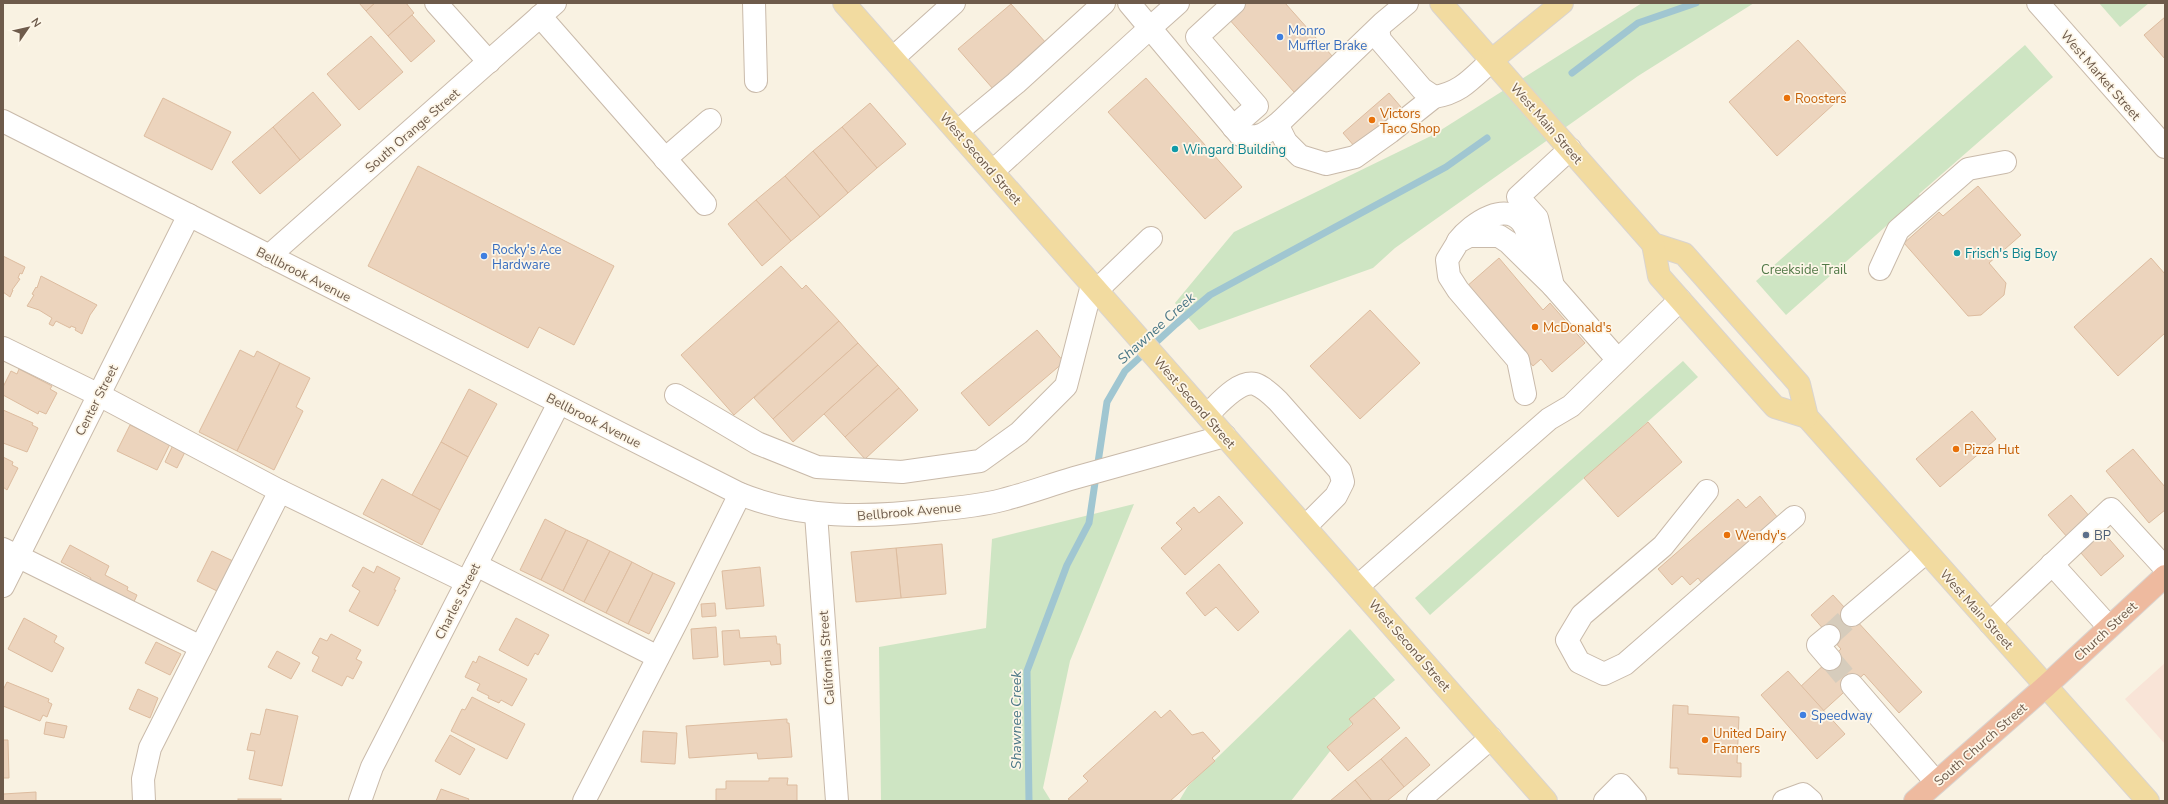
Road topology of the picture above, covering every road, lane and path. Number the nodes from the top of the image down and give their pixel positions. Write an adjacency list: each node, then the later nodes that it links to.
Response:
1 (436, 3): 18 (street)
2 (754, 3): 19 (street)
3 (844, 3): 16 (main road, West Second Street)
4 (954, 3): 16 (street)
5 (1104, 3): 25 (street)
6 (1129, 3): 14 (street)
7 (1178, 3): 14 (street)
8 (1234, 3): 24 (street)
9 (1407, 3): 15 (street)
10 (1441, 3): 17 (main road, West Main Street)
11 (1562, 3): 17 (main road)
12 (2038, 3): 26 (street, West Market Street)
13 (547, 10): 18 (street, South Orange Street); 28 (street)
14 (1150, 28): 24 (street); 30 (street)
15 (1378, 29): 20 (street); 23 (street)
16 (893, 58): 25 (main road, West Second Street)
17 (1492, 60): 20 (street); 27 (main road, West Main Street)
18 (489, 62): 35 (street, South Orange Street)
19 (756, 81)
20 (1434, 97): 23 (street)
21 (710, 120): 28 (street)
22 (3, 122): 32 (street, Bellbrook Avenue)
23 (1280, 122): 24 (street)
24 (1233, 127)
25 (958, 131): 30 (main road, West Second Street)
26 (2165, 147)
27 (1570, 149): 34 (main road, West Main Street); 37 (street)
28 (665, 159): 31 (street)
29 (2005, 162): 36 (street)
30 (993, 171): 38 (main road, West Second Street)
31 (705, 204)
32 (188, 215): 35 (street, Bellbrook Avenue); 43 (street, Center Street)
33 (1151, 238): 38 (street)
34 (1653, 244): 39 (main road); 47 (main road, West Main Street)
35 (269, 256): 45 (street, Bellbrook Avenue)
36 (1880, 269)
37 (1546, 280): 41 (street); 42 (street)
38 (1094, 287): 44 (street); 46 (main road, West Second Street)
39 (1680, 300): 41 (street); 47 (main road)
40 (3, 348): 43 (street)
41 (1618, 360): 62 (street)
42 (1525, 394)
43 (99, 395): 49 (street); 56 (street, Center Street)
44 (676, 395)
45 (559, 403): 51 (street, Bellbrook Avenue); 59 (street, Charles Street)
46 (1207, 415): 48 (main road, West Second Street); 54 (street)
47 (1807, 417): 55 (main road, West Main Street)
48 (1225, 436): 52 (street, Bellbrook Avenue); 54 (main road, West Second Street)
49 (280, 491): 59 (street); 67 (street)
50 (1707, 491): 53 (street)
51 (740, 494): 52 (street, Bellbrook Avenue); 68 (street)
52 (816, 514): 77 (street, California Street)
53 (1794, 517)
54 (1306, 526): 62 (main road, West Second Street)
55 (1926, 552): 63 (street); 64 (main road, West Main Street)
56 (10, 553): 61 (street, Center Street); 67 (street)
57 (2052, 564): 58 (street); 64 (street); 65 (street)
58 (2165, 568)
59 (472, 573): 68 (street); 75 (street, Charles Street)
60 (2165, 576): 65 (highway, Church Street)
61 (3, 586)
62 (1358, 586): 72 (main road, West Second Street)
63 (1852, 615)
64 (1990, 623): 71 (main road, West Main Street)
65 (2109, 627): 71 (highway, Church Street)
66 (1828, 636): 69 (street)
67 (201, 647): 74 (street)
68 (658, 657): 76 (street)
69 (1830, 659)
70 (1852, 685): 73 (street)
71 (2046, 686): 73 (highway, South Church Street); 85 (main road, West Main Street)
72 (1491, 738): 78 (street); 79 (main road, West Second Street)
73 (1936, 782): 84 (highway, South Church Street)
74 (144, 801)
75 (360, 801)
76 (584, 801)
77 (837, 801)
78 (1418, 801)
79 (1546, 801)
80 (1605, 801): 81 (street)
81 (1635, 801)
82 (1784, 801): 83 (street)
83 (1811, 801)
84 (1915, 801)
85 (2148, 801)

